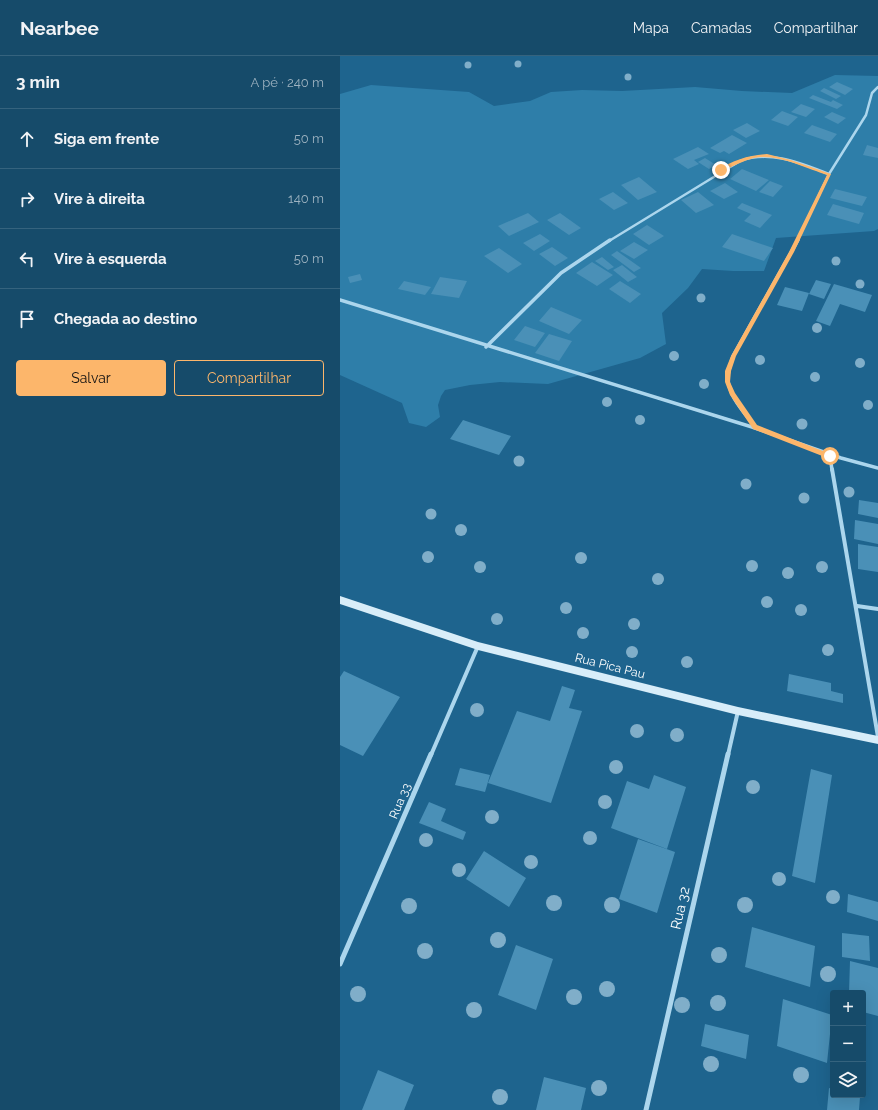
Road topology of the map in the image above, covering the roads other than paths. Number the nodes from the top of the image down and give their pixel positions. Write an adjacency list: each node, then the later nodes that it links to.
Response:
1 (878, 87): 2 (street)
2 (829, 174): 4 (street); 5 (street)
3 (340, 300): 4 (street)
4 (486, 347): 5 (street)
5 (755, 427): 6 (street)
6 (830, 456): 7 (street); 9 (street)
7 (878, 468)
8 (340, 600): 11 (street, Rua Pica Pau)
9 (857, 606): 10 (street); 13 (street)
10 (878, 610)
11 (478, 646): 12 (street, Rua Pica Pau); 15 (street, Rua 33)
12 (738, 711): 14 (street, Rua Pica Pau); 16 (street, Rua 32)
13 (878, 737)
14 (878, 740)
15 (340, 964)
16 (646, 1110)

